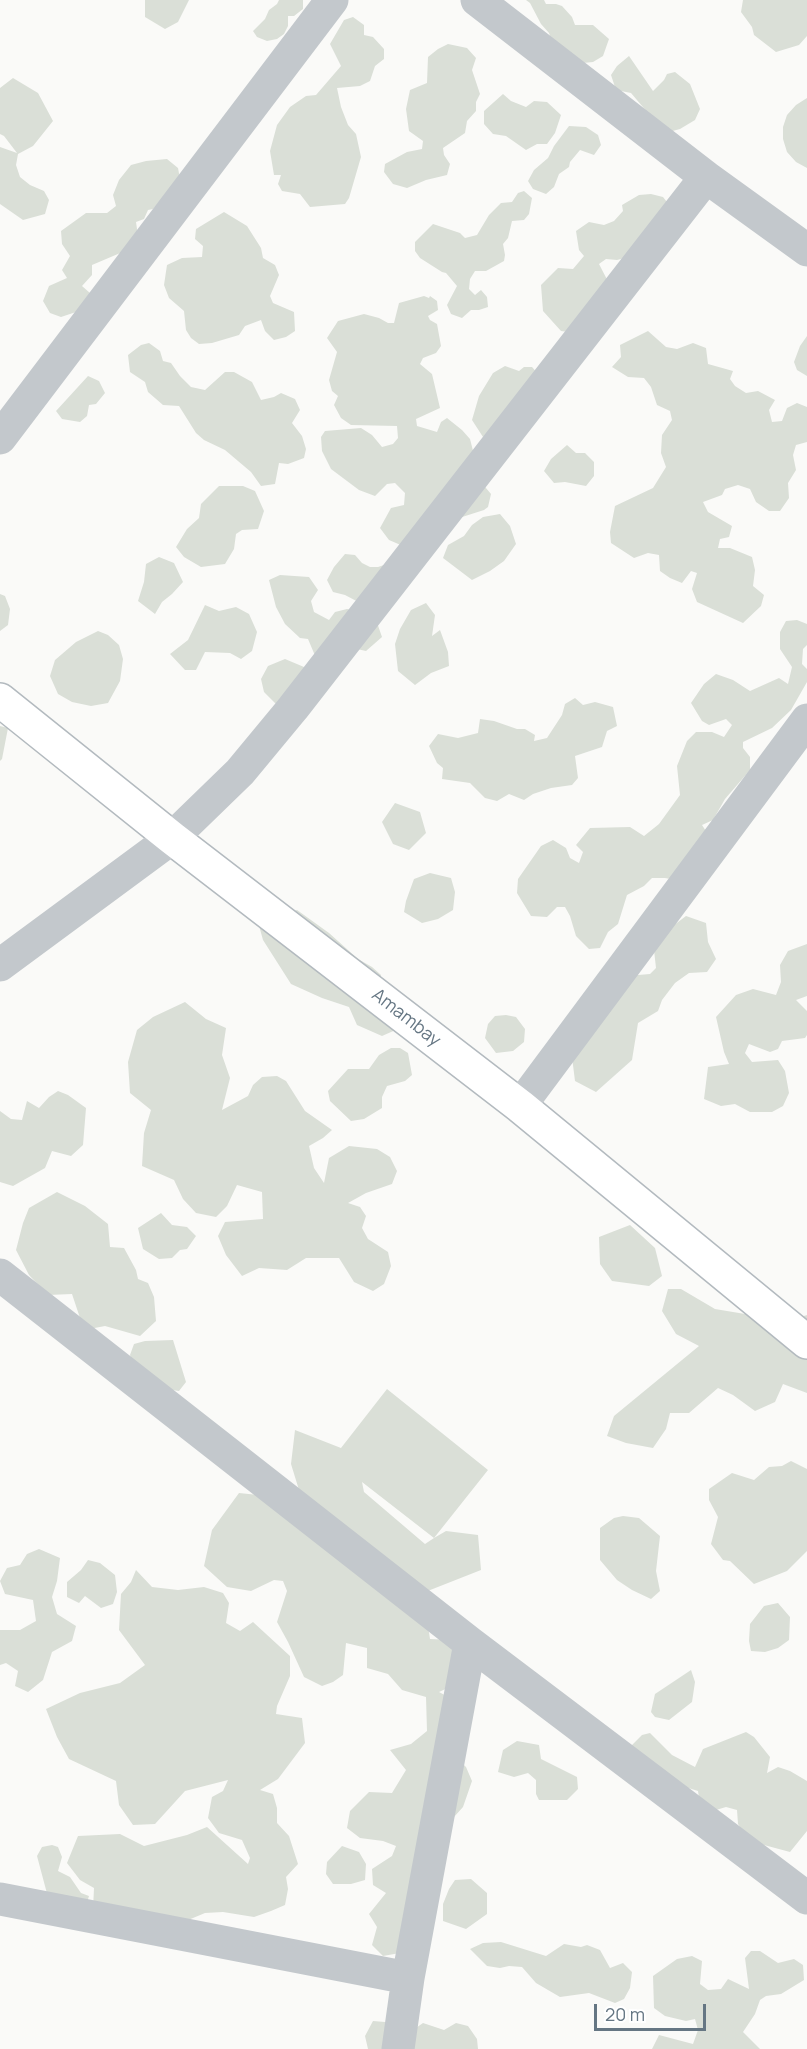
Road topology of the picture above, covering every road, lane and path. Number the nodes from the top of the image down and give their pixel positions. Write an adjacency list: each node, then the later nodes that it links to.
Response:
1 (332, 0): 5 (street)
2 (477, 0): 3 (street)
3 (706, 177): 4 (street); 8 (street)
4 (807, 250)
5 (0, 438)
6 (0, 700): 8 (street, Amambay)
7 (807, 720): 10 (street)
8 (172, 838): 9 (street); 10 (street, Amambay)
9 (0, 965)
10 (520, 1106): 12 (street, Amambay)
11 (0, 1275): 13 (street)
12 (807, 1342)
13 (470, 1643): 14 (street); 16 (street)
14 (807, 1898)
15 (0, 1899): 16 (street)
16 (408, 1978): 17 (street)
17 (398, 2049)

